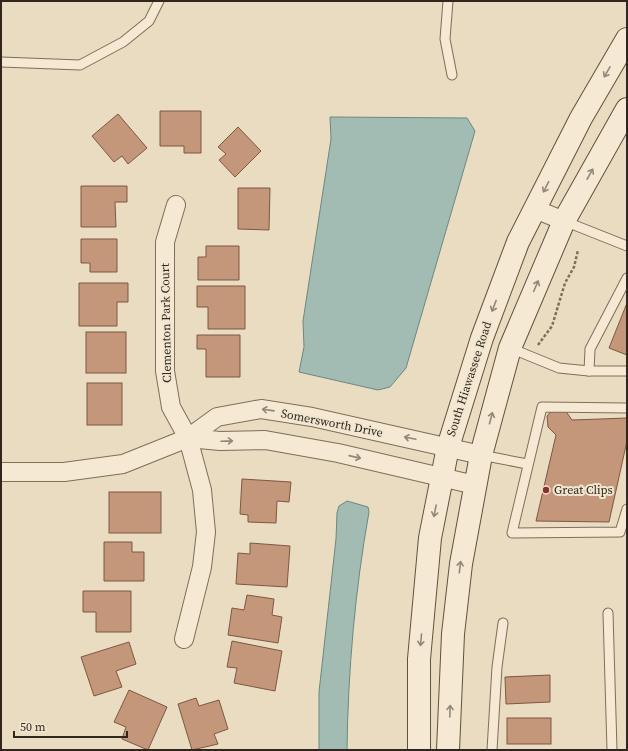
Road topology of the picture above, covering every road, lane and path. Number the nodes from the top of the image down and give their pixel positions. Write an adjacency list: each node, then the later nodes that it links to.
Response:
1 (159, 1): 4 (lane)
2 (448, 1): 5 (lane)
3 (627, 39): 8 (street, South Hiawassee Road, one-way to 8)
4 (1, 62)
5 (452, 75)
6 (627, 109): 9 (street, one-way to 6)
7 (176, 205): 18 (street, Clementon Park Court)
8 (535, 209): 9 (street); 19 (street, South Hiawassee Road, one-way to 19)
9 (564, 221): 10 (lane); 14 (street, one-way to 9)
10 (627, 246)
11 (578, 250): 13 (path)
12 (627, 278): 15 (lane)
13 (538, 346)
14 (510, 348): 15 (lane); 20 (street, one-way to 14)
15 (589, 371): 16 (lane)
16 (627, 371)
17 (627, 408): 21 (lane)
18 (188, 438): 19 (street, Somersworth Drive, one-way to 18); 22 (street, Somersworth Drive); 23 (street, Somersworth Drive, one-way to 23); 28 (street, Clementon Park Court)
19 (448, 447): 20 (street, Somersworth Drive); 23 (street, South Hiawassee Road)
20 (481, 455): 21 (lane); 24 (street)
21 (527, 464): 25 (lane)
22 (1, 472)
23 (442, 478): 24 (street, Somersworth Drive); 29 (street, South Hiawassee Road, one-way to 29)
24 (475, 485): 30 (street, one-way to 24)
25 (627, 509)
26 (608, 613): 32 (lane)
27 (503, 623): 31 (lane)
28 (184, 639)
29 (419, 750)
30 (448, 750)
31 (492, 750)
32 (612, 750)

